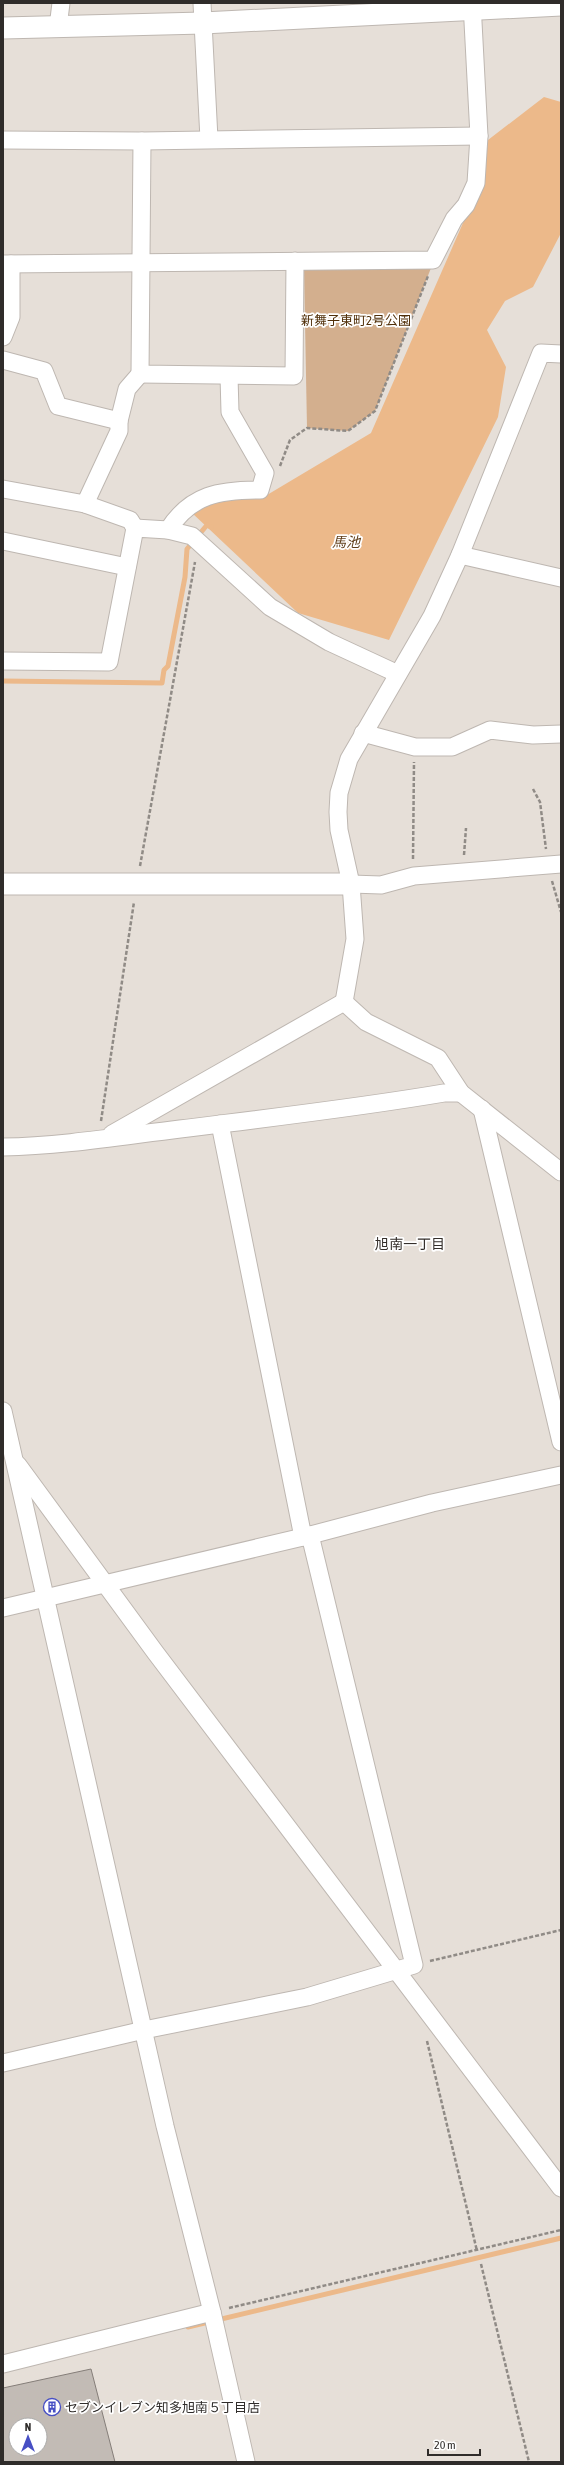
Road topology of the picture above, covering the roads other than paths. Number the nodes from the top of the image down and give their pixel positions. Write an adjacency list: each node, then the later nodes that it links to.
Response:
1 (61, 3): 5 (street)
2 (561, 5): 3 (street)
3 (472, 7): 4 (street); 7 (street)
4 (203, 13): 5 (street); 8 (street)
5 (58, 27): 6 (street)
6 (3, 28)
7 (479, 136): 8 (street); 11 (street)
8 (209, 139): 10 (street)
9 (3, 140): 10 (street)
10 (142, 141): 12 (street)
11 (295, 261): 12 (street); 18 (street)
12 (142, 262): 13 (street); 17 (street)
13 (7, 264): 14 (street)
14 (3, 337)
15 (561, 354): 25 (street)
16 (3, 360): 19 (street)
17 (140, 374): 18 (street); 19 (street)
18 (229, 376): 23 (street)
19 (119, 421): 21 (street)
20 (3, 489): 21 (street)
21 (85, 504): 22 (street)
22 (135, 528): 23 (street); 26 (street)
23 (168, 530): 29 (street)
24 (3, 541): 26 (street)
25 (460, 555): 27 (street); 29 (street)
26 (127, 567): 28 (street)
27 (561, 578)
28 (3, 661)
29 (398, 674): 30 (street)
30 (363, 733): 31 (street); 34 (street)
31 (561, 734)
32 (561, 864): 34 (street)
33 (3, 884): 34 (street)
34 (351, 884): 35 (street)
35 (344, 1002): 36 (street); 39 (street)
36 (461, 1093): 37 (street); 38 (street)
37 (482, 1110): 41 (street); 43 (street)
38 (220, 1124): 39 (street); 47 (street)
39 (102, 1139): 40 (street)
40 (3, 1147)
41 (561, 1172)
42 (3, 1411): 45 (street)
43 (561, 1442)
44 (3, 1445): 45 (street)
45 (14, 1459): 48 (street); 49 (street)
46 (561, 1475): 47 (street)
47 (306, 1536): 48 (street); 51 (street)
48 (106, 1584): 49 (street); 51 (street)
49 (47, 1598): 50 (street); 52 (street)
50 (3, 1608)
51 (395, 1969): 52 (street); 54 (street)
52 (144, 2030): 53 (street); 55 (street)
53 (3, 2063)
54 (561, 2188)
55 (212, 2312): 56 (street); 57 (street)
56 (3, 2364)
57 (246, 2462)

